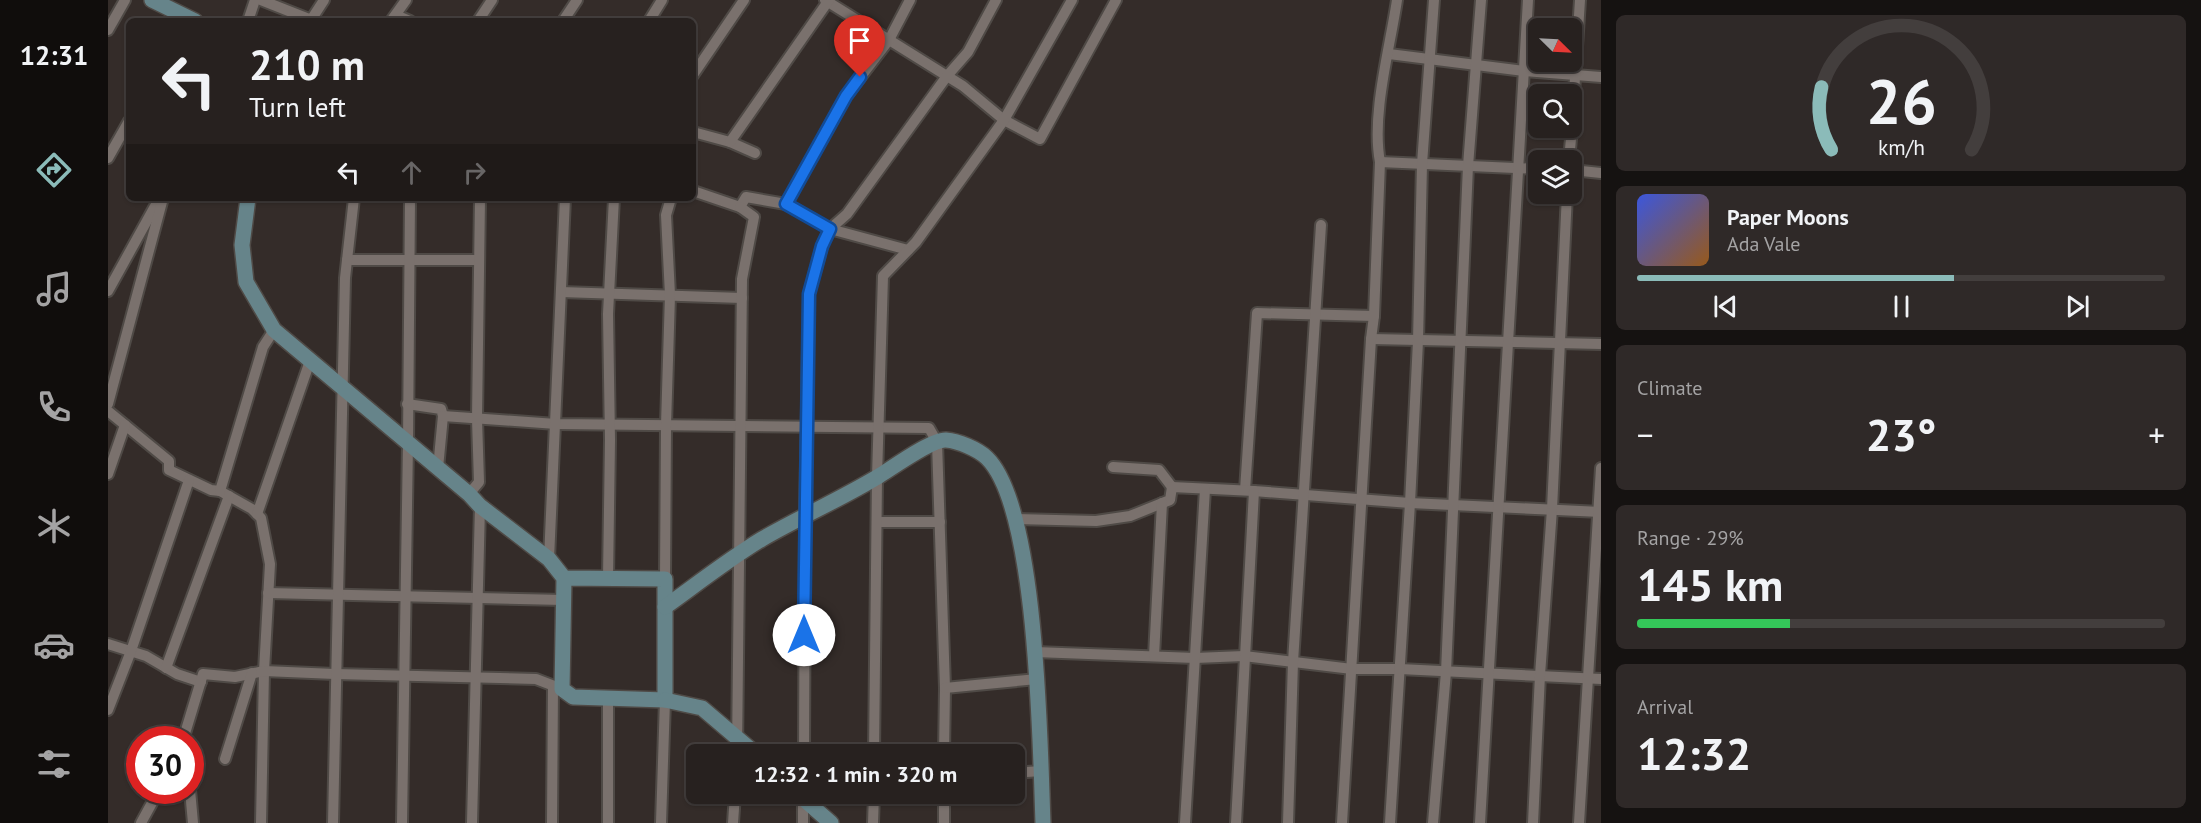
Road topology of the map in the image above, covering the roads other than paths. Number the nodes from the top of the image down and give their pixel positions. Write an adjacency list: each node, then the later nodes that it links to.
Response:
1 (125, 0): 29 (street)
2 (152, 0): 21 (street)
3 (255, 0): 22 (street)
4 (261, 0): 23 (street)
5 (324, 0): 24 (street)
6 (406, 0): 25 (street)
7 (492, 0): 26 (street)
8 (577, 0): 27 (street)
9 (663, 0): 28 (street)
10 (744, 0): 34 (street)
11 (910, 0): 30 (street)
12 (996, 0): 36 (street)
13 (1072, 0): 40 (street)
14 (1116, 0): 40 (street)
15 (1397, 0): 31 (street)
16 (1434, 0): 32 (street)
17 (1481, 0): 33 (street)
18 (1528, 0): 35 (street)
19 (1580, 0): 37 (street)
20 (827, 1): 30 (street); 43 (street)
21 (185, 18)
22 (249, 18)
23 (307, 18)
24 (313, 18)
25 (393, 18)
26 (480, 18)
27 (565, 18)
28 (651, 18)
29 (108, 30)
30 (889, 40): 36 (street); 63 (street)
31 (1389, 54): 32 (street); 46 (street)
32 (1430, 59): 33 (street); 47 (street)
33 (1475, 66): 35 (street); 48 (street)
34 (696, 71)
35 (1524, 71): 37 (street); 49 (street)
36 (947, 76): 40 (street); 67 (street)
37 (1576, 76): 38 (street); 39 (street)
38 (1601, 77)
39 (1575, 84)
40 (1004, 120): 68 (street)
41 (126, 126): 45 (street)
42 (696, 133): 43 (street)
43 (730, 142): 44 (street)
44 (755, 153)
45 (108, 158)
46 (1380, 162): 47 (street); 78 (street)
47 (1422, 164): 48 (street); 81 (street)
48 (1468, 166): 49 (street); 82 (street)
49 (1516, 168): 50 (street); 83 (street)
50 (1528, 169)
51 (1582, 171): 52 (street)
52 (1601, 173)
53 (696, 192): 65 (street)
54 (159, 201): 72 (street)
55 (160, 201): 88 (street)
56 (248, 201): 79 (street)
57 (354, 201): 69 (street)
58 (410, 201): 70 (street)
59 (480, 201): 71 (street)
60 (565, 201): 73 (street)
61 (614, 201): 74 (street)
62 (670, 201): 75 (street)
63 (786, 204): 65 (street); 67 (street)
64 (1567, 204): 84 (street)
65 (740, 207): 76 (street)
66 (1321, 225): 77 (street)
67 (830, 229): 68 (street); 98 (street)
68 (908, 250): 99 (street)
69 (347, 260): 70 (street); 87 (street)
70 (409, 260): 71 (street); 89 (street)
71 (479, 260): 92 (street)
72 (108, 291)
73 (561, 292): 74 (street); 93 (street)
74 (609, 293): 75 (street); 95 (street)
75 (670, 295): 76 (street); 96 (street)
76 (742, 298): 97 (street)
77 (1314, 315): 78 (street); 110 (street); 113 (street)
78 (1374, 316): 80 (street)
79 (274, 330): 86 (street); 111 (street)
80 (1371, 339): 81 (street); 114 (street)
81 (1418, 341): 82 (street); 116 (street)
82 (1461, 341): 83 (street); 118 (street)
83 (1508, 342): 84 (street); 119 (street)
84 (1560, 342): 85 (street); 120 (street)
85 (1601, 345)
86 (310, 361): 87 (street); 122 (street)
87 (342, 387): 101 (street); 133 (street)
88 (108, 404)
89 (407, 404): 91 (street); 101 (street)
90 (108, 411): 94 (street)
91 (443, 416): 92 (street); 103 (street)
92 (477, 418): 93 (street); 112 (street)
93 (556, 424): 95 (street); 128 (street)
94 (125, 425): 105 (street); 107 (street)
95 (610, 425): 96 (street); 130 (street)
96 (666, 425): 97 (street); 131 (street)
97 (741, 427): 98 (street); 127 (street)
98 (807, 428): 99 (street); 123 (street)
99 (878, 428): 100 (street); 106 (street)
100 (938, 442): 106 (street); 124 (street); 126 (street)
101 (408, 443): 103 (street); 134 (street)
102 (1113, 467): 108 (street)
103 (438, 468): 112 (street)
104 (1601, 468): 121 (street)
105 (108, 474)
106 (877, 477): 123 (street); 125 (street)
107 (189, 480): 111 (street); 139 (street)
108 (1172, 487): 109 (street); 115 (street)
109 (1205, 489): 110 (street); 143 (street)
110 (1249, 490): 113 (street); 142 (street)
111 (225, 494): 122 (street); 145 (street)
112 (469, 494): 117 (street)
113 (1306, 495): 114 (street); 144 (street)
114 (1362, 500): 116 (street); 146 (street)
115 (1162, 503): 124 (street); 141 (street)
116 (1410, 503): 118 (street); 147 (street)
117 (480, 506): 128 (street); 135 (street)
118 (1454, 506): 119 (street); 149 (street)
119 (1498, 508): 120 (street); 151 (street)
120 (1552, 509): 121 (street); 153 (street)
121 (1600, 512): 156 (street)
122 (257, 514): 132 (street)
123 (805, 516): 127 (street); 169 (street)
124 (1015, 519): 140 (street)
125 (877, 522): 126 (street); 170 (street)
126 (940, 522): 161 (street)
127 (739, 555): 137 (street); 166 (street)
128 (549, 559): 129 (street)
129 (564, 578): 130 (street); 136 (street)
130 (608, 579): 131 (street)
131 (665, 579): 137 (street)
132 (268, 593): 133 (street); 148 (street)
133 (337, 595): 134 (street); 152 (street)
134 (405, 596): 135 (street); 154 (street)
135 (478, 598): 136 (street); 155 (street)
136 (564, 600): 160 (street)
137 (665, 607): 163 (street)
138 (108, 644): 139 (street)
139 (131, 651): 145 (street); 164 (street)
140 (1035, 652): 141 (street); 157 (street)
141 (1154, 656): 143 (street)
142 (1244, 656): 143 (street); 144 (street); 199 (street)
143 (1195, 658): 198 (street)
144 (1293, 662): 146 (street); 200 (street)
145 (166, 668): 159 (street)
146 (1352, 669): 147 (street); 201 (street)
147 (1400, 669): 149 (street); 202 (street)
148 (264, 670): 150 (street); 152 (street); 184 (street)
149 (1446, 672): 151 (street); 203 (street)
150 (252, 673): 159 (street); 172 (street)
151 (1487, 674): 153 (street); 204 (street)
152 (335, 675): 154 (street); 185 (street)
153 (1540, 675): 156 (street); 205 (street)
154 (405, 676): 155 (street); 186 (street)
155 (476, 678): 160 (street); 187 (street)
156 (1587, 678): 158 (street); 206 (street)
157 (1037, 679): 161 (street); 173 (street)
158 (1601, 679)
159 (201, 682): 165 (street)
160 (557, 688): 162 (street); 188 (street)
161 (945, 688): 171 (street)
162 (608, 699): 163 (street); 189 (street)
163 (665, 700): 166 (street); 190 (street)
164 (108, 710)
165 (189, 726)
166 (738, 738): 167 (street); 168 (street)
167 (738, 744)
168 (745, 744)
169 (804, 744)
170 (874, 744)
171 (944, 744)
172 (225, 759)
173 (1041, 771): 174 (street); 196 (street)
174 (1025, 772)
175 (151, 804): 182 (street)
176 (191, 804): 183 (street)
177 (734, 804): 191 (street)
178 (802, 804): 192 (street)
179 (811, 804): 193 (street)
180 (873, 804): 194 (street)
181 (944, 804): 195 (street)
182 (141, 823)
183 (193, 823)
184 (261, 823)
185 (333, 823)
186 (402, 823)
187 (472, 823)
188 (552, 823)
189 (608, 823)
190 (661, 823)
191 (733, 823)
192 (803, 823)
193 (831, 823)
194 (873, 823)
195 (944, 823)
196 (1043, 823): 197 (street)
197 (1050, 823)
198 (1185, 823)
199 (1236, 823)
200 (1288, 823)
201 (1342, 823)
202 (1390, 823)
203 (1433, 823)
204 (1480, 823)
205 (1533, 823)
206 (1579, 823)

